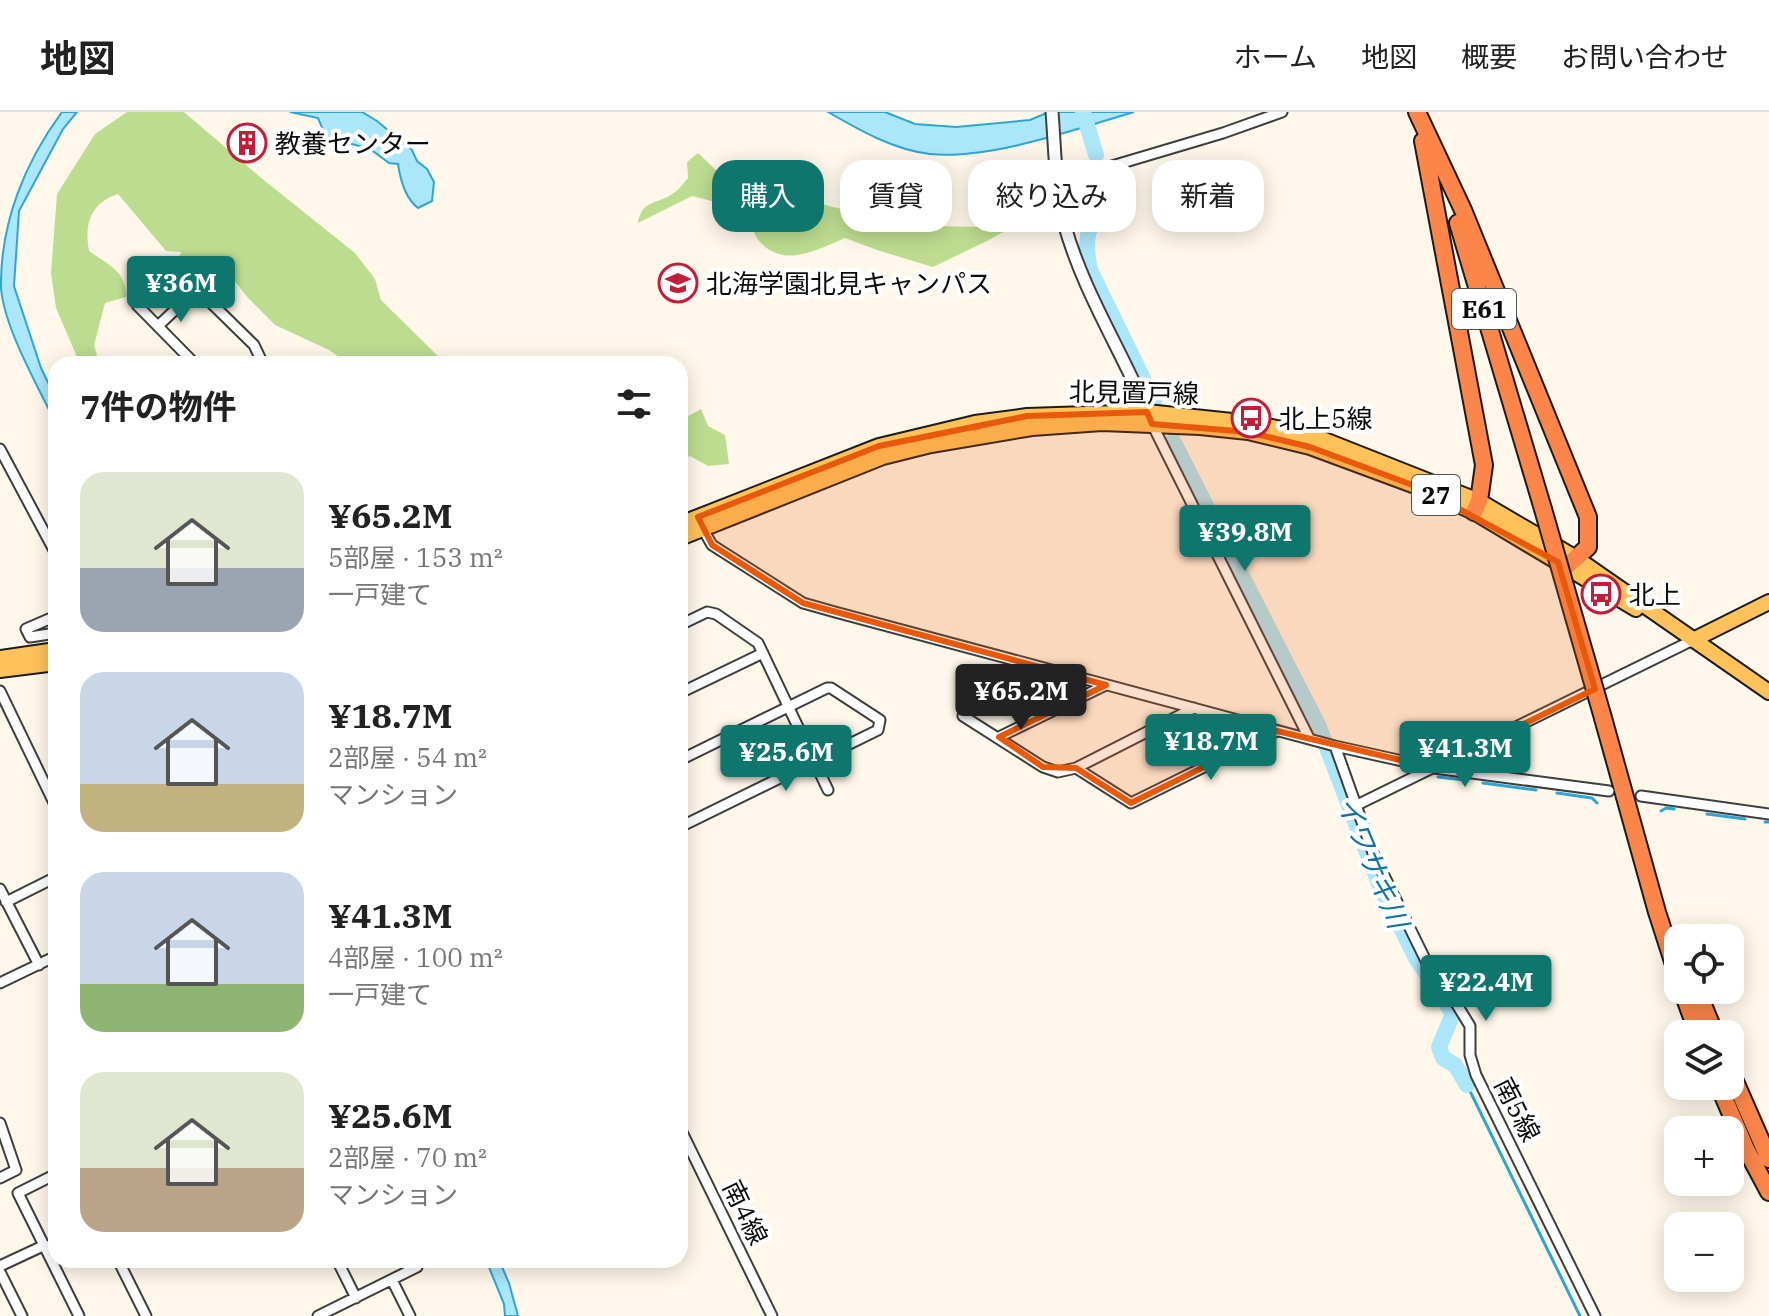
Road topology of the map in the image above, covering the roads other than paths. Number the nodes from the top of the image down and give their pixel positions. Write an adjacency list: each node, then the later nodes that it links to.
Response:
1 (1052, 112): 4 (street)
2 (1282, 112): 5 (street)
3 (1417, 112): 13 (highway); 18 (highway); 42 (highway, E61, bridge)
4 (1056, 160)
5 (1122, 160)
6 (1068, 232): 11 (street)
7 (137, 305): 8 (street)
8 (159, 325): 9 (street); 10 (street)
9 (188, 356)
10 (259, 356)
11 (1150, 418): 13 (main road, 北見置戸線 / 27); 14 (main road, 北見置戸線 / 27); 38 (street)
12 (0, 449): 17 (street)
13 (1477, 506): 18 (main road, 北見置戸線 / 27)
14 (700, 523): 15 (main road, 北見置戸線 / 27); 16 (main road, 北見置戸線 / 27); 29 (street)
15 (688, 524)
16 (688, 532)
17 (48, 539)
18 (1571, 562): 23 (main road, 北見置戸線 / 27)
19 (1769, 602): 23 (main road)
20 (48, 619): 22 (street)
21 (688, 621): 25 (street)
22 (48, 634)
23 (1693, 640): 32 (main road, 北見置戸線); 44 (street)
24 (48, 651): 26 (main road)
25 (763, 653): 30 (street); 33 (street)
26 (0, 658)
27 (48, 664): 28 (main road)
28 (0, 670)
29 (1106, 685): 34 (street); 37 (street)
30 (688, 689)
31 (0, 691): 45 (street)
32 (1769, 692)
33 (789, 706): 40 (street); 41 (street); 41 (street)
34 (1194, 708): 36 (street); 43 (street)
35 (963, 716): 37 (street)
36 (1277, 731): 38 (street); 43 (street)
37 (999, 737): 43 (street)
38 (1309, 738): 39 (street)
39 (1329, 744): 44 (street); 49 (street, 南5線)
40 (688, 756)
41 (815, 761): 46 (street); 51 (street)
42 (1617, 766): 55 (highway, E61); 56 (highway, E61)
43 (1076, 768)
44 (1434, 768): 47 (street); 49 (street)
45 (48, 790)
46 (828, 790)
47 (1609, 791)
48 (1641, 796): 50 (street)
49 (1355, 806): 84 (street, 南5線)
50 (1769, 814)
51 (688, 823)
52 (48, 881): 54 (street)
53 (0, 889): 54 (street)
54 (6, 902): 58 (street)
55 (1672, 924)
56 (1664, 933)
57 (48, 960): 58 (street)
58 (39, 965): 59 (street)
59 (0, 983)
60 (1725, 1100): 67 (highway)
61 (1743, 1100): 64 (highway)
62 (0, 1123): 65 (street)
63 (688, 1144): 83 (street, 南4線)
64 (1769, 1159)
65 (0, 1178)
66 (48, 1178): 68 (street)
67 (1769, 1192)
68 (45, 1245): 69 (street); 70 (street)
69 (48, 1251)
70 (0, 1266)
71 (56, 1268): 79 (street)
72 (122, 1268): 80 (street)
73 (341, 1268): 77 (street)
74 (415, 1268): 76 (street)
75 (0, 1272): 78 (street)
76 (392, 1280): 77 (street); 82 (street)
77 (356, 1298): 81 (street)
78 (22, 1316)
79 (79, 1316)
80 (146, 1316)
81 (318, 1316)
82 (410, 1316)
83 (772, 1316)
84 (1595, 1316)

